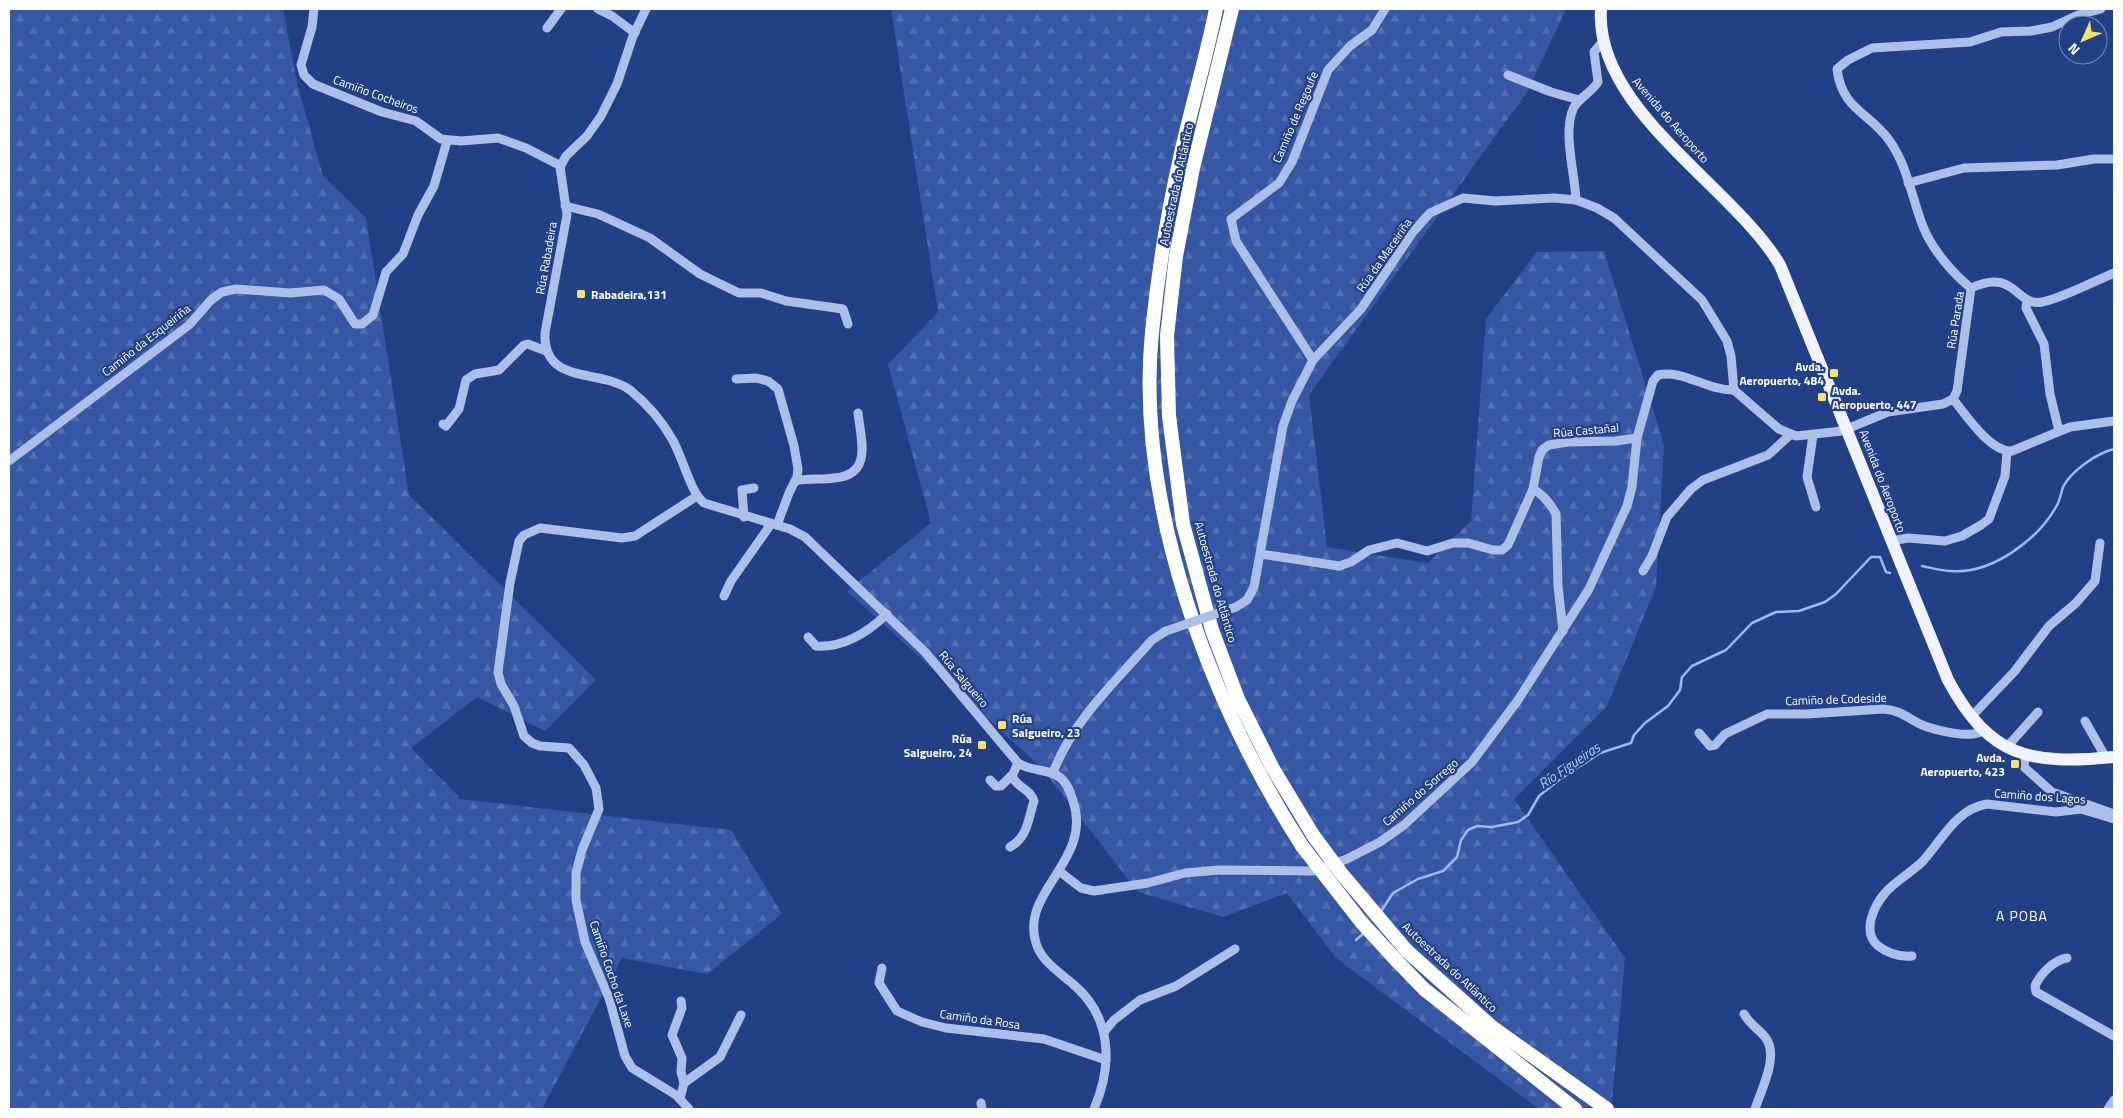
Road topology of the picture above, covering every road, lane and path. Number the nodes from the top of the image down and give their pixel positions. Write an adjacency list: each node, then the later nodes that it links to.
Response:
1 (314, 9): 15 (street, Camiño Cocheiros)
2 (560, 9): 10 (street)
3 (598, 9): 11 (street)
4 (646, 9): 11 (street)
5 (1216, 9): 86 (highway, Autoestrada do Atlántico, bridge)
6 (1232, 9): 87 (highway, Autoestrada do Atlántico, bridge)
7 (1385, 9): 26 (street, Camiño de Regoufe)
8 (1601, 9): 12 (main road, Avenida do Aeroporto)
9 (2100, 9): 18 (street)
10 (547, 28)
11 (634, 33): 17 (street)
12 (1604, 40): 14 (street); 33 (main road, Avenida do Aeroporto)
13 (1508, 74): 14 (street)
14 (1579, 100): 19 (street)
15 (447, 141): 17 (street); 39 (street, Camiño da Esqueiriña)
16 (2114, 159): 18 (street)
17 (560, 166): 20 (street, Rúa Rabadeira)
18 (1908, 184): 22 (street)
19 (1576, 200): 26 (street, Rúa da Maceiriña); 28 (street, Rúa da Maceiriña)
20 (565, 206): 24 (street); 25 (street, Rúa Rabadeira)
21 (2114, 273): 23 (street)
22 (1971, 288): 23 (street, Rúa Parada); 29 (street, Rúa Parada)
23 (2027, 300): 34 (street)
24 (848, 324)
25 (547, 353): 32 (street); 43 (street)
26 (1313, 360): 49 (street, Rúa da Maceiriña)
27 (736, 379): 40 (street)
28 (1734, 390): 35 (street); 37 (street, Rúa Castañal)
29 (1953, 399): 33 (street); 38 (street)
30 (858, 413): 40 (street)
31 (2114, 421): 34 (street)
32 (443, 424)
33 (1848, 429): 36 (street); 47 (main road, Avenida do Aeroporto)
34 (2059, 431): 38 (street)
35 (1790, 435): 36 (street); 50 (street)
36 (1813, 435): 44 (street)
37 (1637, 438): 42 (street, Rúa Castañal); 53 (street, Camiño do Sorrego)
38 (2007, 452): 47 (street)
39 (9, 461)
40 (796, 481): 46 (street)
41 (754, 488): 45 (street)
42 (1533, 489): 49 (street, Rúa Castañal); 53 (street)
43 (696, 496): 45 (street, Rúa Salgueiro); 82 (street, Camiño Cocho da Laxe)
44 (1816, 507)
45 (744, 516): 46 (street, Rúa Salgueiro)
46 (774, 525): 51 (street); 52 (street, Rúa Salgueiro)
47 (1891, 541): 56 (main road, Avenida do Aeroporto)
48 (2100, 543): 56 (street)
49 (1261, 554): 64 (street, Rúa da Maceiriña, bridge)
50 (1643, 570)
51 (724, 596)
52 (887, 614): 54 (street); 63 (street, Rúa Salgueiro)
53 (1562, 631): 70 (street, Camiño do Sorrego)
54 (808, 637)
55 (2038, 712): 60 (street)
56 (1971, 717): 58 (main road, Avenida do Aeroporto)
57 (2086, 721): 62 (street)
58 (1983, 730): 59 (street, Camiño de Codeside); 60 (main road, Avenida do Aeroporto)
59 (1699, 733)
60 (2007, 747): 61 (main road, Avenida do Aeroporto)
61 (2025, 755): 62 (main road, Avenida do Aeroporto); 67 (street)
62 (2110, 758)
63 (1018, 763): 64 (street); 65 (street)
64 (1053, 773): 70 (street)
65 (1012, 776): 66 (street); 69 (street)
66 (990, 780)
67 (2114, 814)
68 (2114, 819): 72 (street, Camiño dos Lagos)
69 (1010, 847)
70 (1059, 871): 78 (street)
71 (1235, 949): 78 (street)
72 (1912, 956)
73 (2067, 958): 79 (street)
74 (882, 968): 80 (street, Camiño da Rosa)
75 (681, 1001): 81 (street)
76 (1744, 1014): 88 (street)
77 (741, 1016): 81 (street)
78 (1105, 1031): 80 (street)
79 (2114, 1036)
80 (1106, 1060): 85 (street)
81 (684, 1083): 82 (street)
82 (680, 1099): 84 (street, Camiño Cocho da Laxe)
83 (2114, 1100): 89 (street)
84 (689, 1109)
85 (1094, 1109)
86 (1575, 1109)
87 (1606, 1109)
88 (1756, 1109)
89 (2108, 1109)

